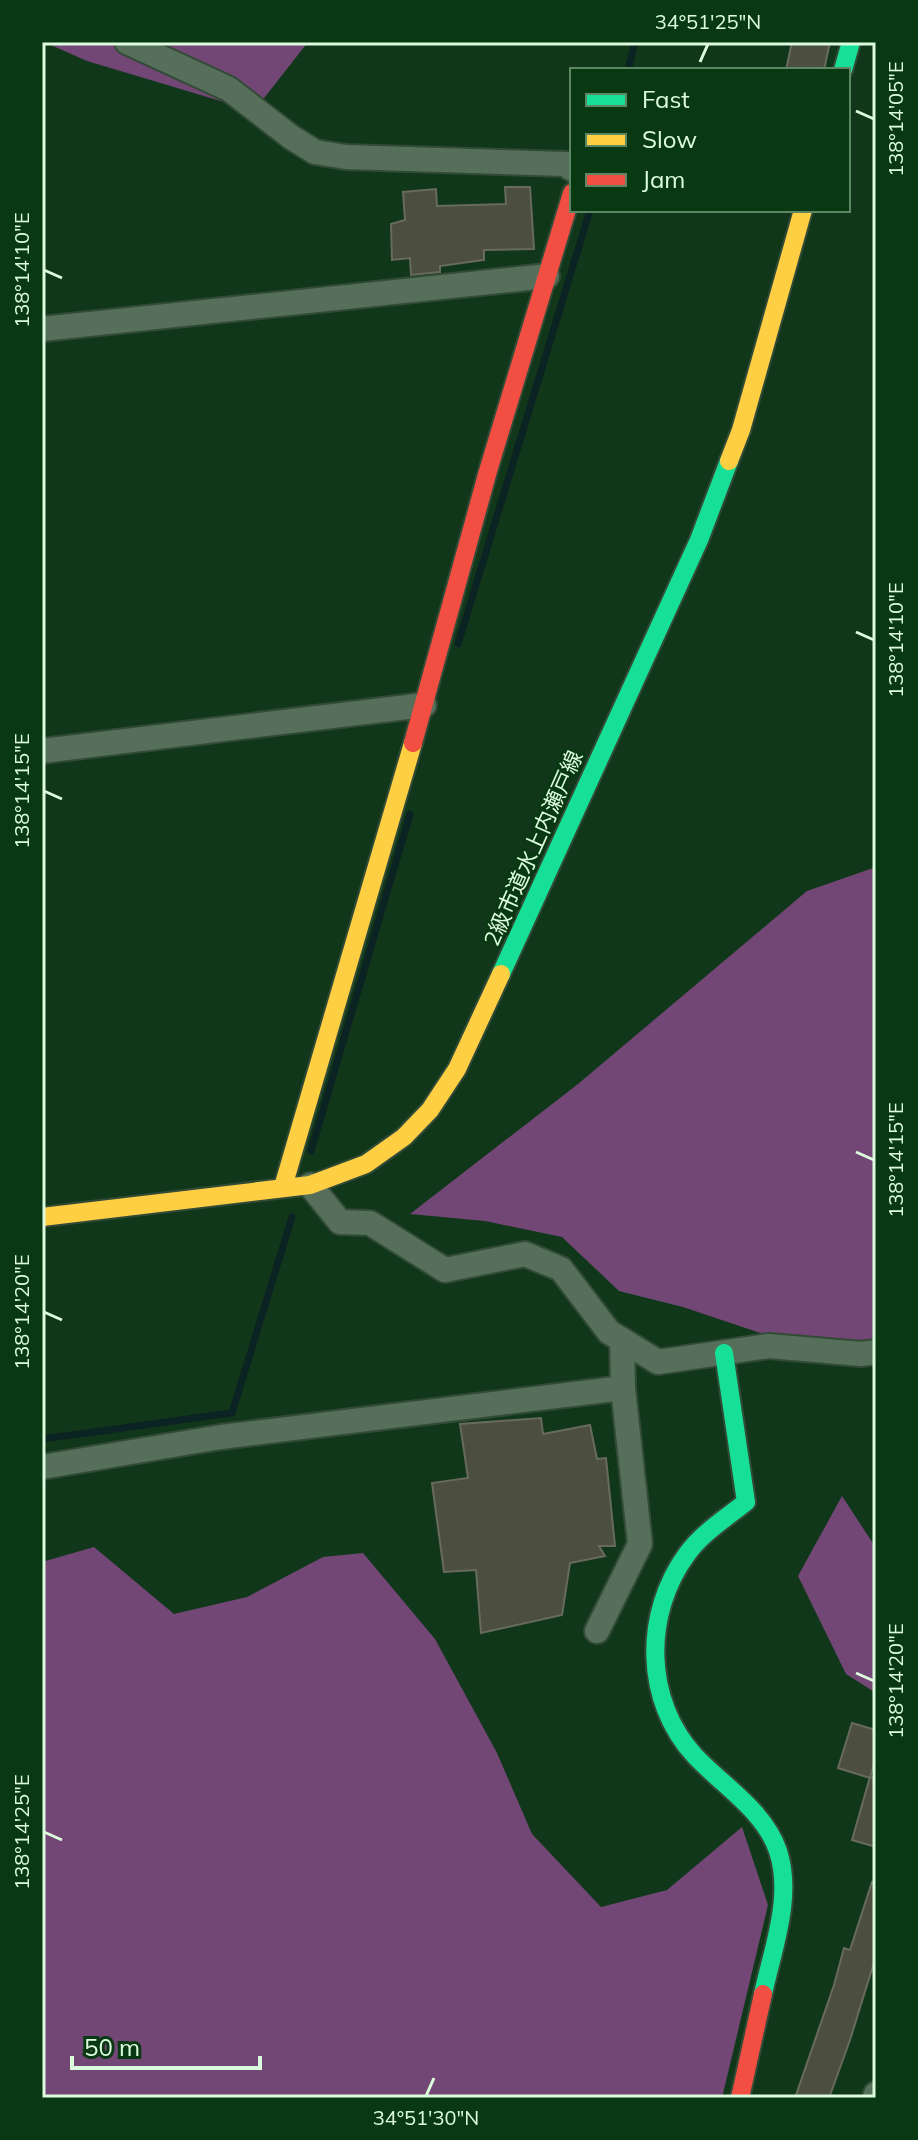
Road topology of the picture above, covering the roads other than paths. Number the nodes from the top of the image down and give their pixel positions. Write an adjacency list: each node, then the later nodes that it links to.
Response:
1 (127, 42): 4 (street)
2 (851, 42): 3 (street)
3 (844, 68)
4 (570, 168)
5 (570, 200): 7 (street)
6 (802, 212): 11 (street, 2級市道水上内瀬戸線)
7 (547, 276): 8 (street); 9 (street)
8 (42, 329)
9 (424, 705): 10 (street); 12 (street)
10 (42, 751)
11 (310, 1185): 12 (street, 2級市道水上内瀬戸線); 14 (street)
12 (283, 1187): 13 (street, 2級市道水上内瀬戸線)
13 (42, 1217)
14 (622, 1340): 16 (street); 17 (street)
15 (876, 1352): 16 (street)
16 (724, 1353): 20 (street)
17 (623, 1388): 18 (street); 19 (street)
18 (42, 1467)
19 (597, 1631)
20 (740, 2098)

